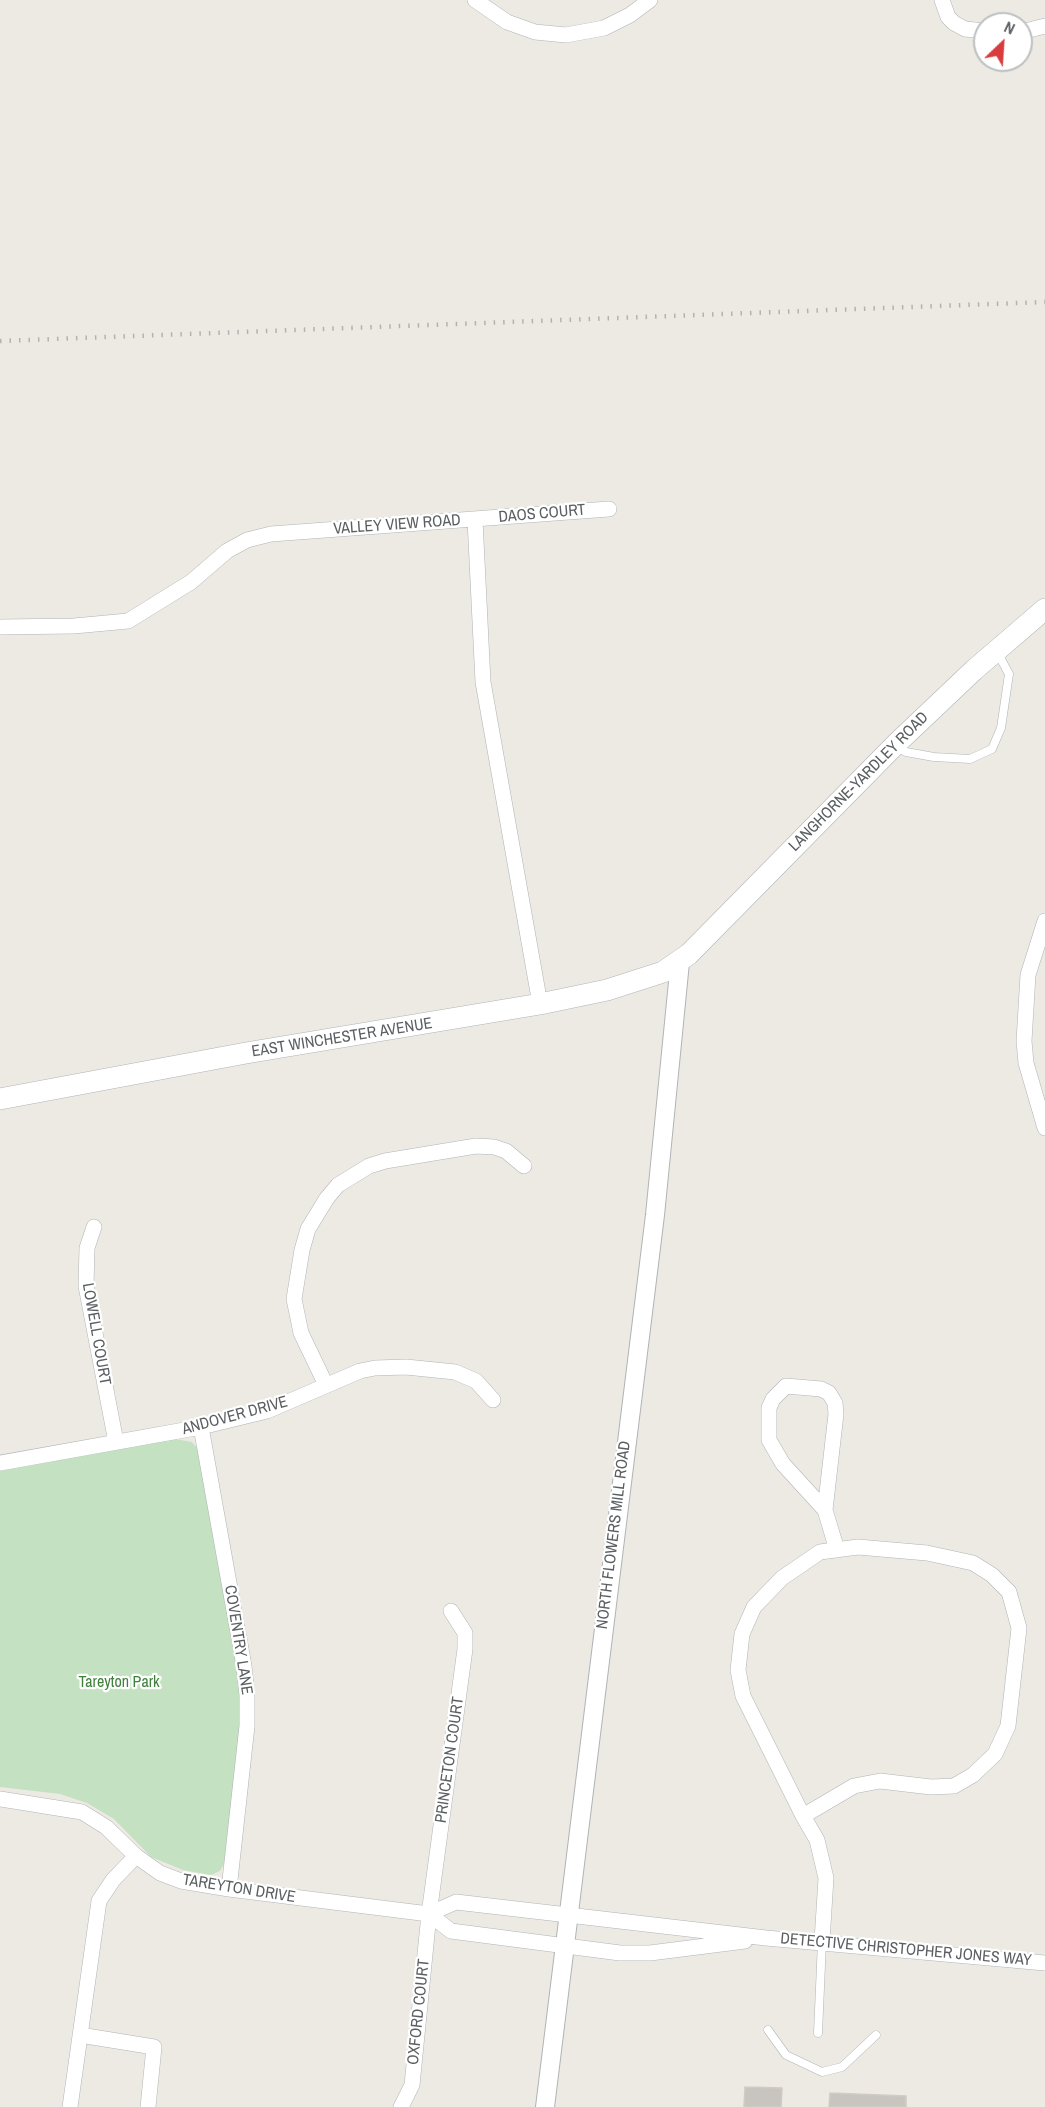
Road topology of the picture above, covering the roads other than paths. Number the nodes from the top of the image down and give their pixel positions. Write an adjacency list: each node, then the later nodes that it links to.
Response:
1 (475, 0): 2 (street)
2 (650, 0)
3 (942, 0): 4 (street)
4 (973, 31)
5 (609, 509): 6 (street, DAOS COURT)
6 (475, 520): 8 (street, VALLEY VIEW ROAD); 13 (street, VALLEY VIEW ROAD)
7 (1045, 609): 9 (main road, LANGHORNE-YARDLEY ROAD)
8 (0, 627)
9 (996, 651): 10 (main road, LANGHORNE-YARDLEY ROAD); 10 (lane)
10 (895, 745): 12 (main road, LANGHORNE-YARDLEY ROAD)
11 (1045, 921): 15 (street)
12 (680, 962): 13 (main road, EAST WINCHESTER AVENUE); 31 (street, NORTH FLOWERS MILL ROAD)
13 (540, 1004): 14 (main road, EAST WINCHESTER AVENUE)
14 (0, 1100)
15 (1045, 1128)
16 (524, 1166): 18 (street)
17 (94, 1227): 21 (street, LOWELL COURT)
18 (326, 1385): 19 (street, ANDOVER DRIVE); 20 (street, ANDOVER DRIVE)
19 (493, 1400)
20 (201, 1427): 21 (street, ANDOVER DRIVE); 29 (street, COVENTRY LANE)
21 (116, 1442): 22 (street, ANDOVER DRIVE)
22 (0, 1463)
23 (825, 1509): 23 (street); 24 (street)
24 (837, 1550): 27 (street); 27 (street)
25 (451, 1611): 30 (street, PRINCETON COURT)
26 (0, 1799): 28 (street, TAREYTON DRIVE)
27 (803, 1816): 33 (street)
28 (136, 1856): 29 (street, TAREYTON DRIVE); 38 (street)
29 (229, 1889): 30 (street, TAREYTON DRIVE)
30 (429, 1914): 31 (street); 34 (street, TAREYTON DRIVE); 42 (street, OXFORD COURT)
31 (567, 1914): 32 (street, DETECTIVE CHRISTOPHER JONES WAY); 34 (street, NORTH FLOWERS MILL ROAD)
32 (766, 1938): 33 (street, DETECTIVE CHRISTOPHER JONES WAY); 34 (street, DETECTIVE CHRISTOPHER JONES WAY)
33 (822, 1941): 35 (street, DETECTIVE CHRISTOPHER JONES WAY); 37 (lane)
34 (564, 1946): 43 (street, NORTH FLOWERS MILL ROAD)
35 (1045, 1963)
36 (768, 2030): 39 (lane)
37 (818, 2033)
38 (80, 2035): 40 (street); 41 (street)
39 (876, 2035)
40 (70, 2107)
41 (148, 2107)
42 (401, 2107)
43 (545, 2107)

